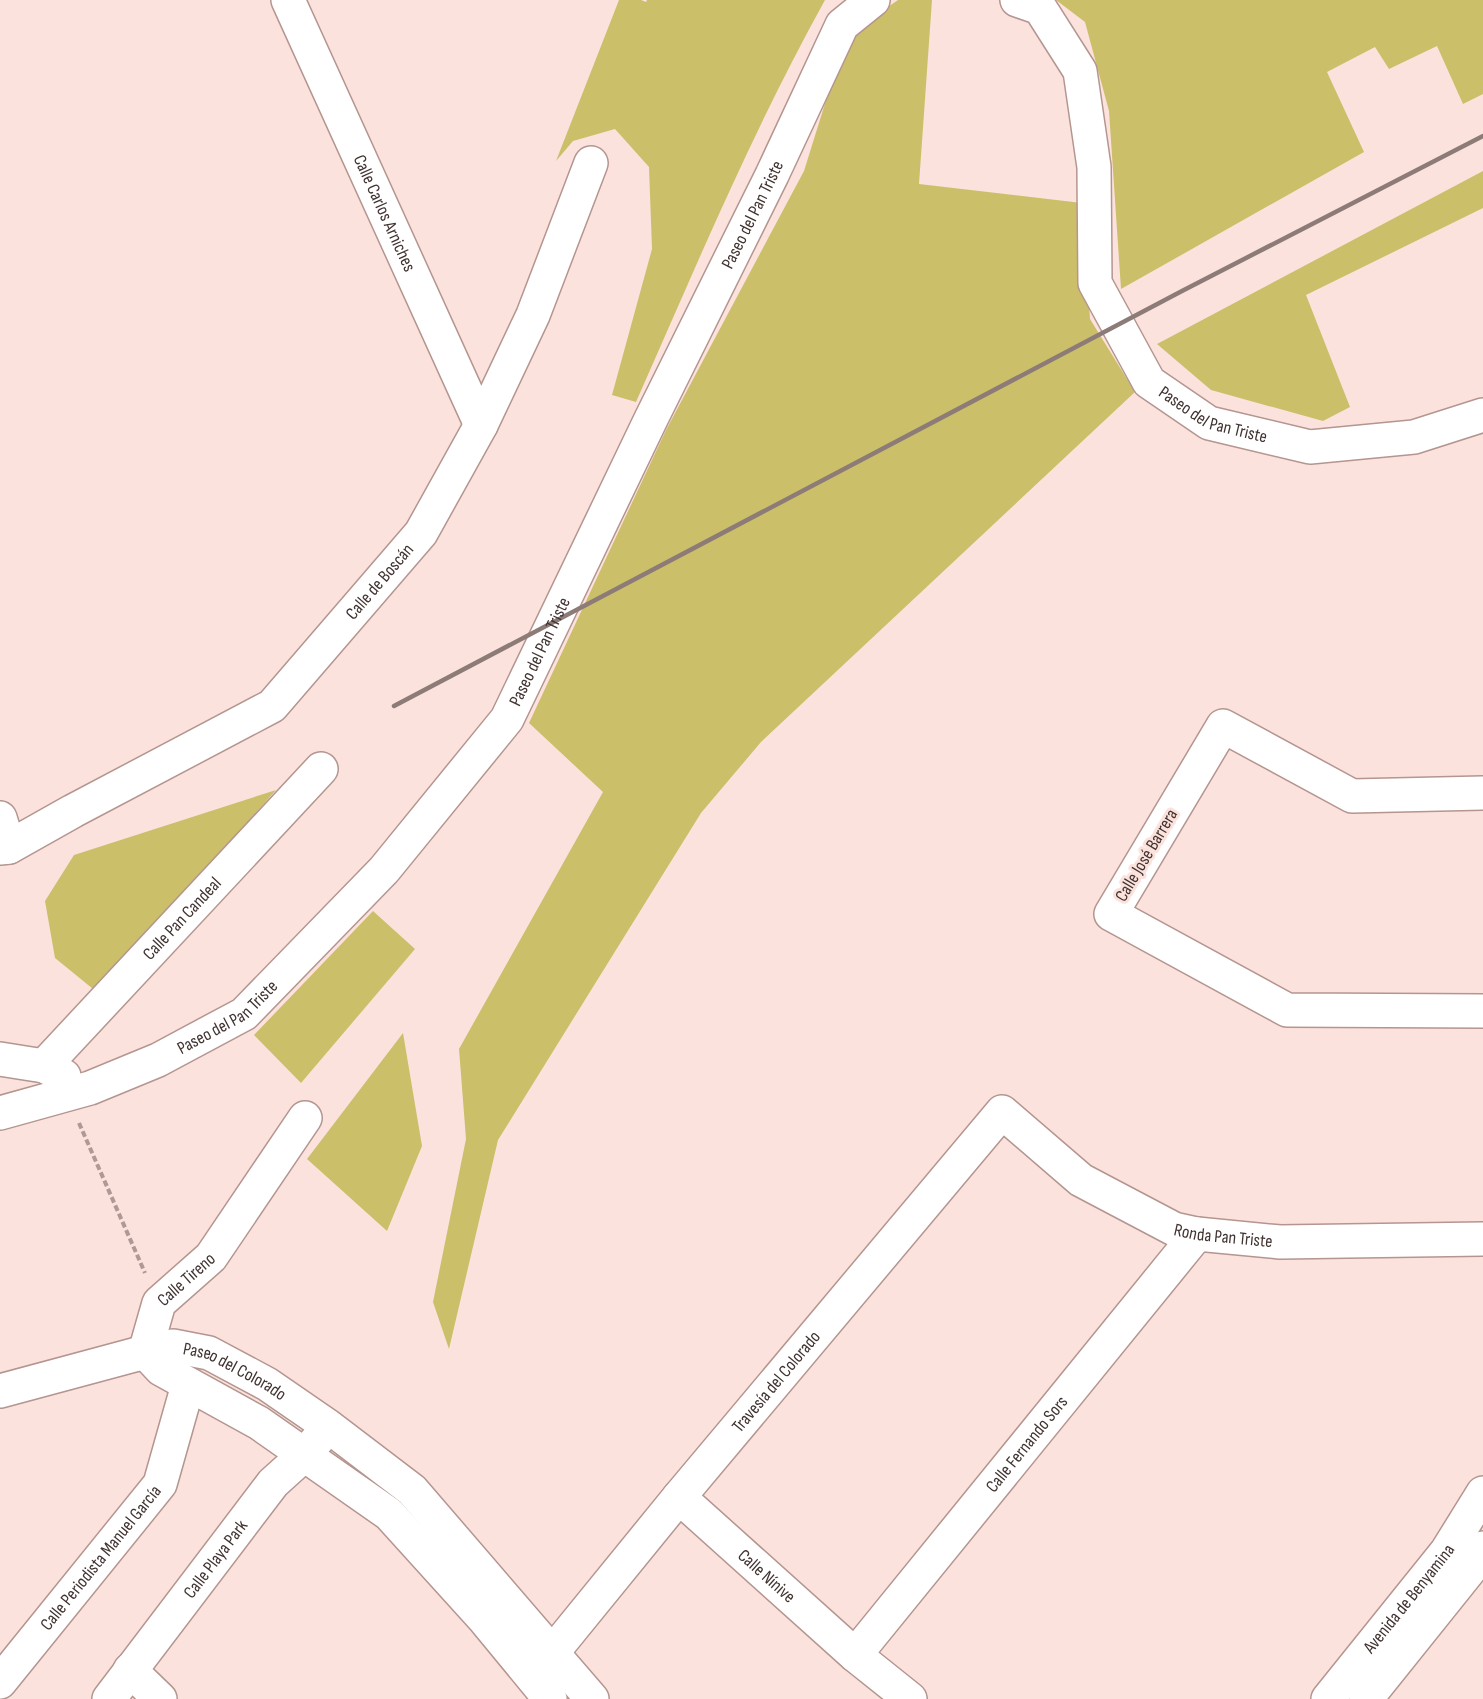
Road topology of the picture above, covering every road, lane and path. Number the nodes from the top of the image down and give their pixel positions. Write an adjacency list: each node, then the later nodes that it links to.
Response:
1 (288, 0): 6 (street, Calle Carlos Arniches)
2 (873, 0): 13 (street, Paseo del Pan Triste)
3 (1017, 0): 5 (street, Paseo del Pan Triste)
4 (591, 163): 6 (street, Calle de Boscán)
5 (1483, 415)
6 (481, 425): 9 (street, Calle de Boscán)
7 (321, 769): 12 (street, Calle Pan Candeal)
8 (1483, 793): 10 (street, Calle José Barrera)
9 (3, 838)
10 (1483, 1011)
11 (0, 1059): 12 (street)
12 (44, 1066): 13 (street)
13 (78, 1091): 15 (street, Paseo del Pan Triste); 19 (path)
14 (1002, 1112): 17 (street, Ronda Pan Triste); 26 (street, Travesía del Colorado)
15 (0, 1113)
16 (305, 1118): 19 (street, Calle Tireno)
17 (1197, 1234): 18 (street, Ronda Pan Triste); 29 (street, Calle Fernando Sors)
18 (1483, 1239)
19 (159, 1304): 20 (street, Calle Tireno)
20 (145, 1352): 21 (street, Paseo del Colorado); 22 (street); 23 (street, Paseo del Colorado)
21 (188, 1385): 24 (street, Paseo del Colorado); 31 (street, Calle Periodista Manuel García)
22 (0, 1391)
23 (328, 1426): 24 (street, Calle Playa Park); 28 (street, Paseo del Colorado)
24 (304, 1455): 30 (street, Calle Playa Park); 34 (street, Paseo del Colorado)
25 (1483, 1494): 37 (street, Avenida de Benyamina)
26 (679, 1497): 28 (street, Travesía del Colorado); 29 (street, Calle Nínive)
27 (1479, 1564): 38 (street, Avenida de Benyamina)
28 (552, 1653): 35 (street, Paseo del Colorado)
29 (855, 1654): 36 (street, Calle Nínive)
30 (130, 1670): 32 (street, Calle Playa Park); 33 (street)
31 (0, 1682)
32 (109, 1699)
33 (160, 1699)
34 (550, 1699)
35 (592, 1699)
36 (910, 1699)
37 (1328, 1699)
38 (1366, 1699)

